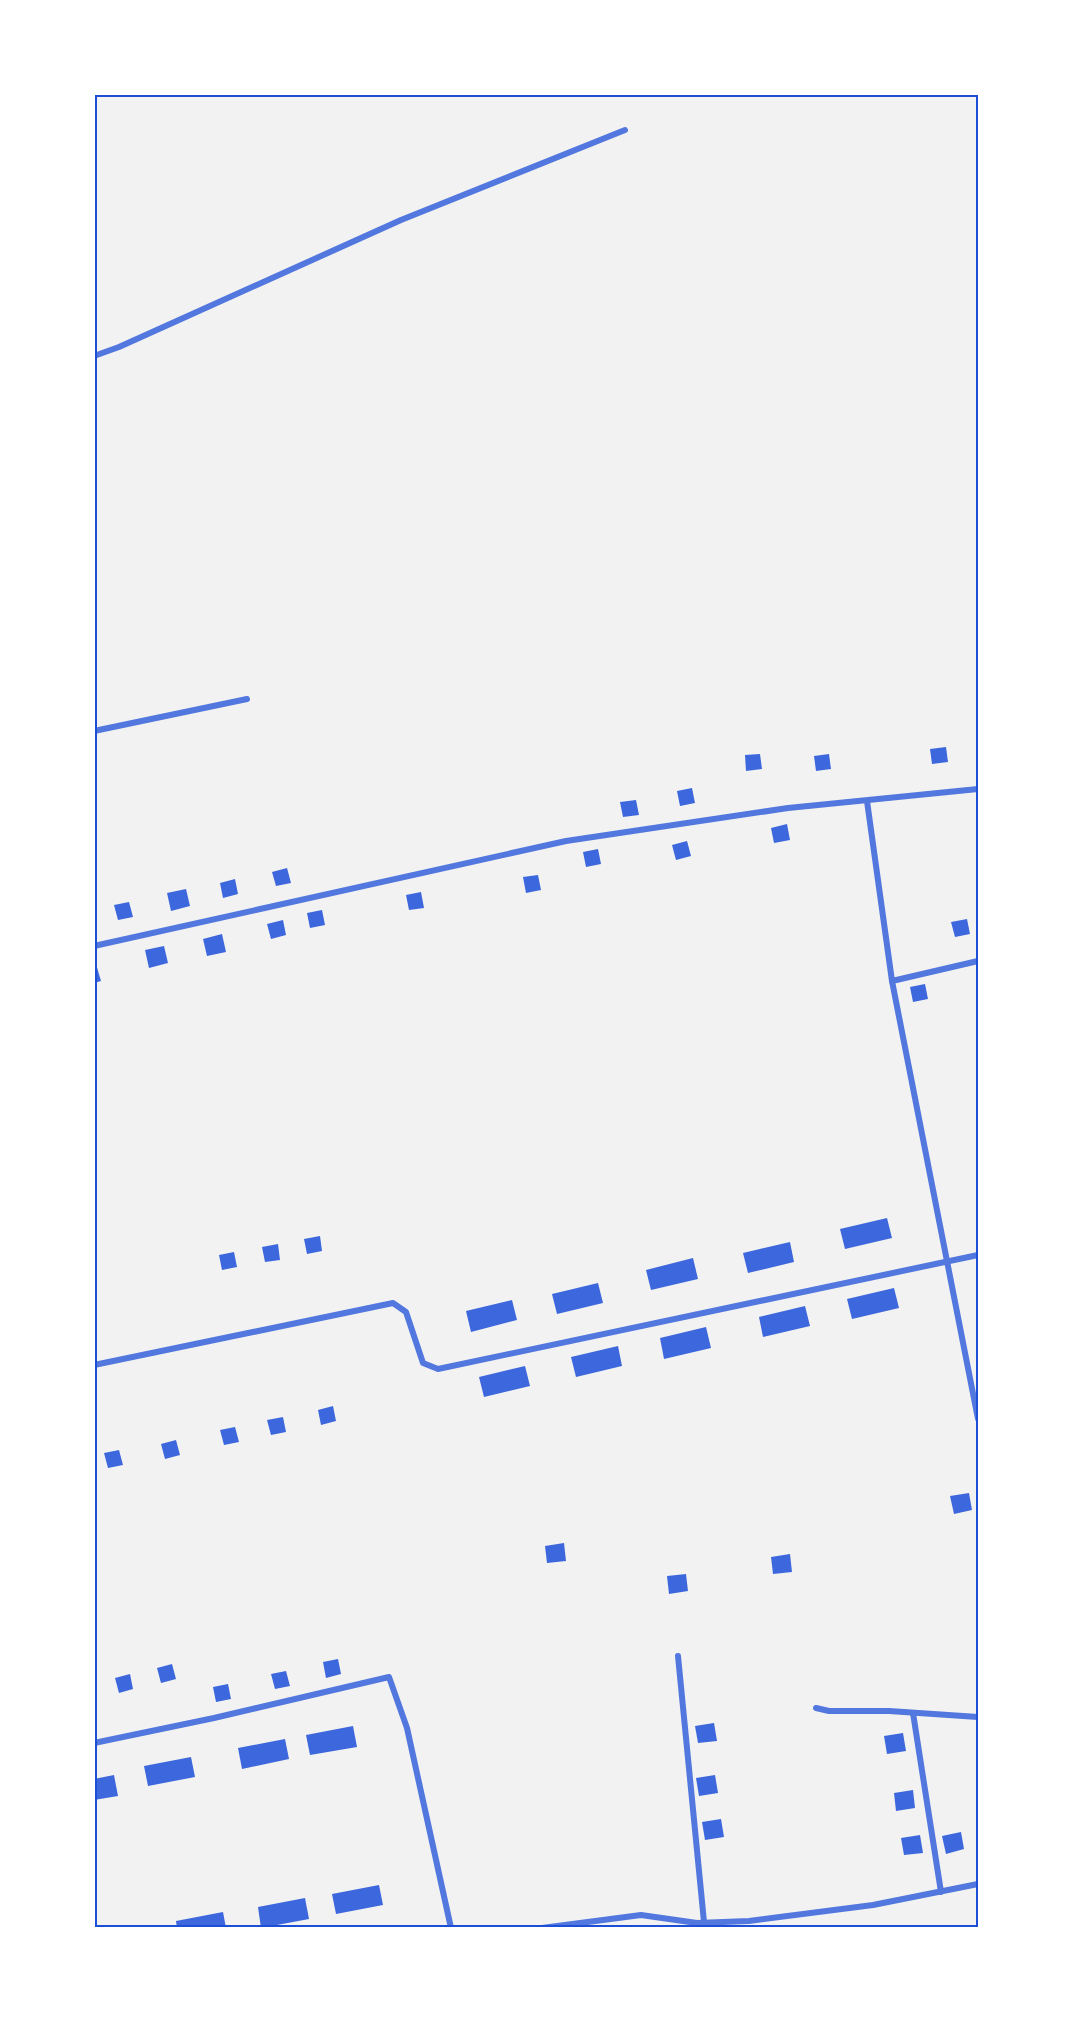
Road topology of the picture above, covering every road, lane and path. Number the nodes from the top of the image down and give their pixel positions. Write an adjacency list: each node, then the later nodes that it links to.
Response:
1 (625, 130): 2 (street)
2 (94, 356)
3 (247, 699): 4 (street)
4 (94, 731)
5 (978, 789): 6 (street)
6 (867, 801): 7 (street); 9 (street)
7 (94, 946)
8 (978, 961): 9 (street)
9 (892, 981): 11 (street)
10 (978, 1255): 11 (street)
11 (948, 1261): 12 (street); 13 (street)
12 (94, 1365)
13 (978, 1419)
14 (678, 1656): 21 (street)
15 (816, 1708): 16 (street)
16 (913, 1713): 17 (street); 20 (street)
17 (978, 1717)
18 (94, 1743): 22 (street)
19 (978, 1884): 20 (street)
20 (941, 1892): 21 (street)
21 (704, 1922): 23 (street)
22 (451, 1928)
23 (542, 1928)

